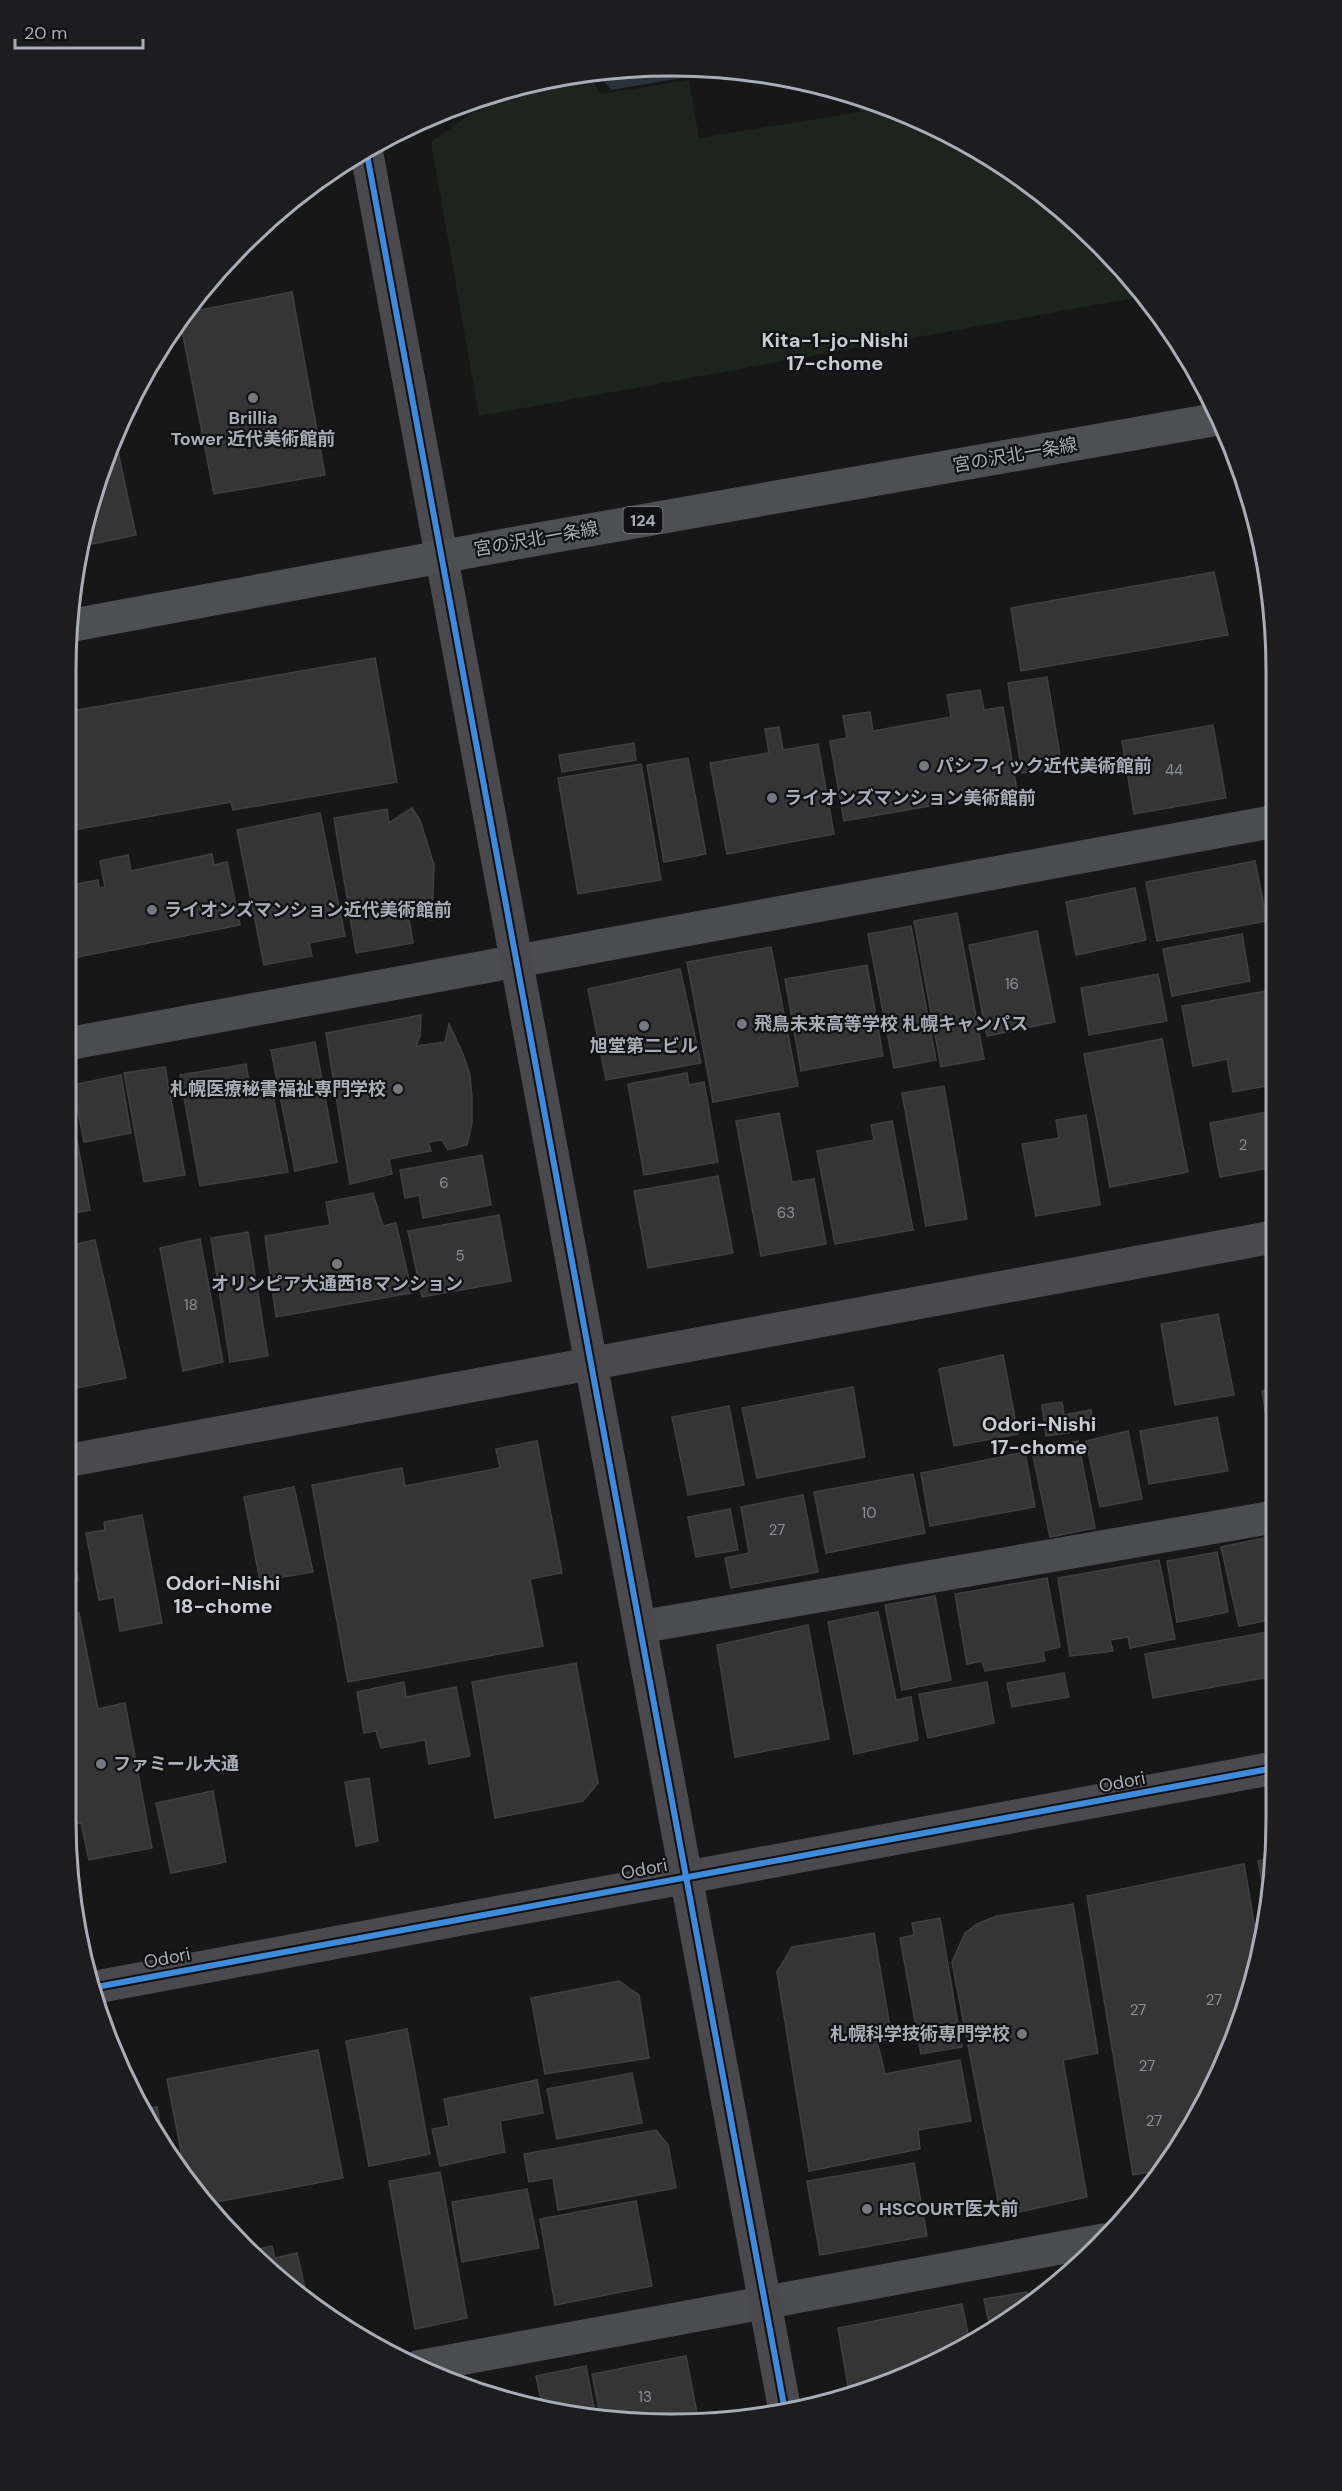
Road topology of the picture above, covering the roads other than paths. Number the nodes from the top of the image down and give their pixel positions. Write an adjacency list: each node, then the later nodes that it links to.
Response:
1 (366, 161): 3 (street)
2 (1210, 420): 3 (main road, 宮の沢北一条線 / 124)
3 (441, 557): 4 (main road, 宮の沢北一条線 / 124); 6 (street)
4 (79, 624)
5 (1266, 823): 6 (street)
6 (516, 960): 7 (street); 9 (street)
7 (76, 1042)
8 (1266, 1239): 9 (street)
9 (591, 1364): 10 (street); 12 (street)
10 (76, 1459)
11 (1266, 1518): 12 (street)
12 (640, 1627): 14 (street)
13 (1266, 1770): 14 (street, Odori)
14 (686, 1877): 15 (street, Odori); 17 (street)
15 (101, 1986)
16 (1088, 2242): 17 (street)
17 (764, 2302): 18 (street); 19 (street)
18 (432, 2364)
19 (784, 2404)

